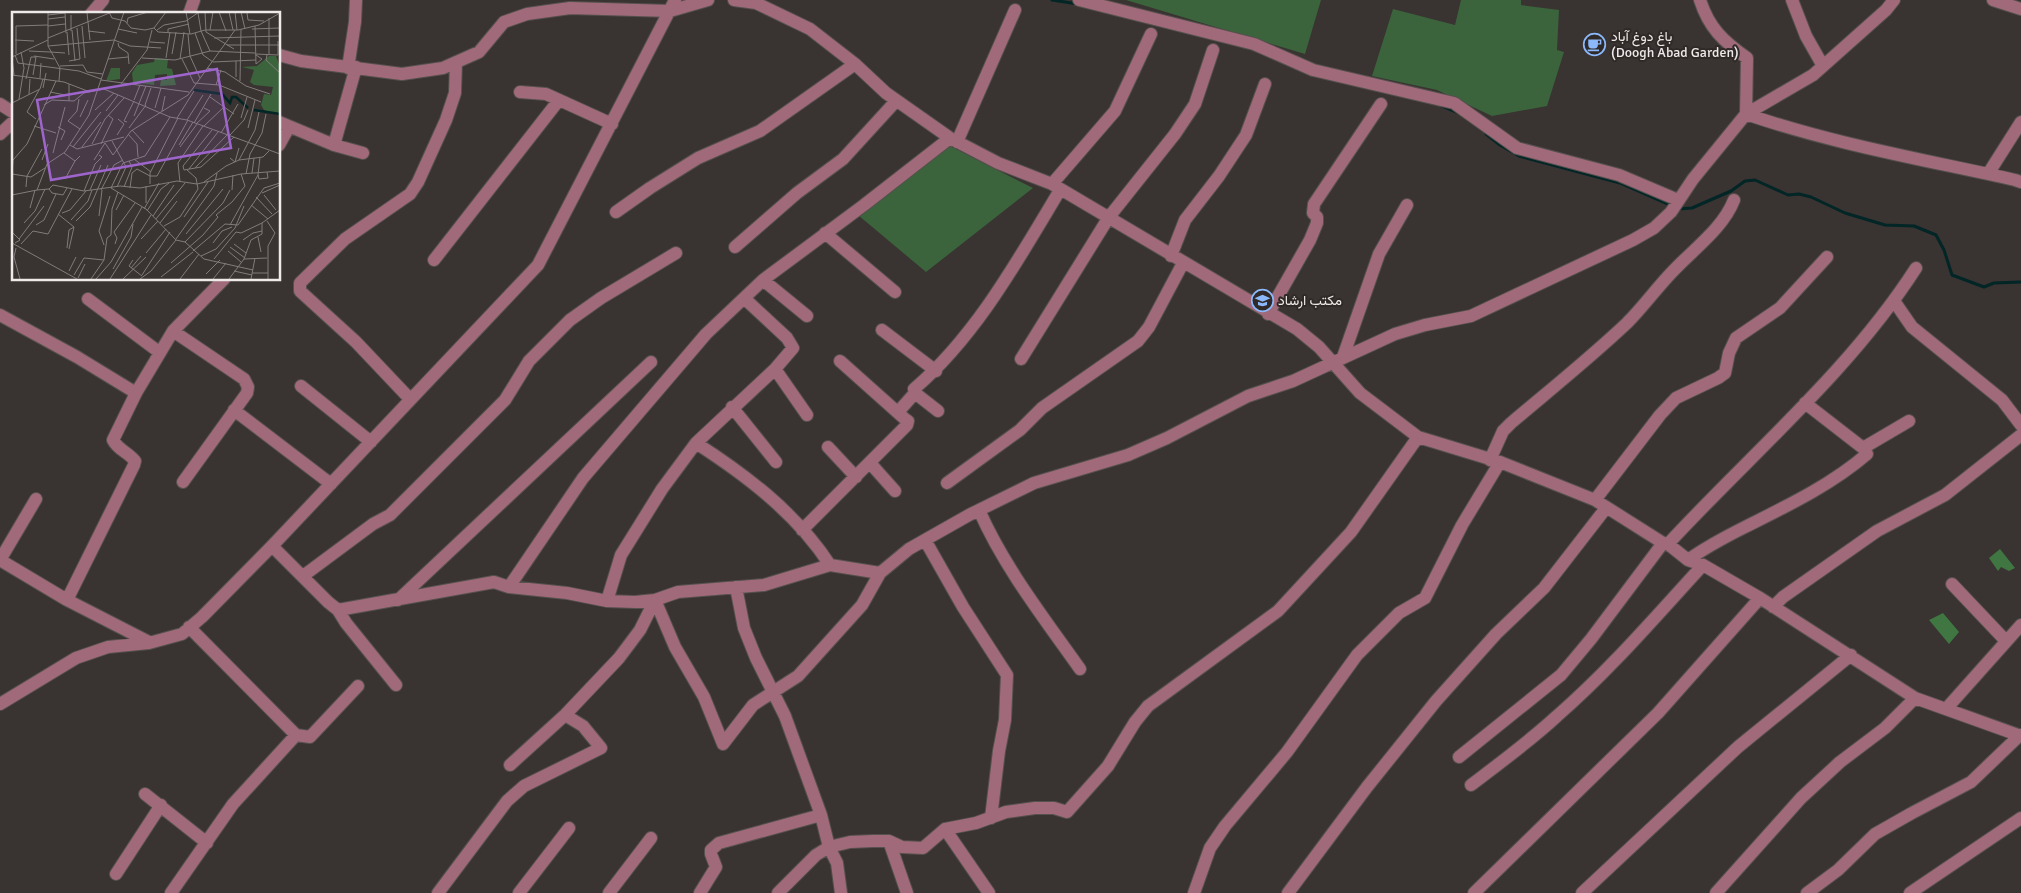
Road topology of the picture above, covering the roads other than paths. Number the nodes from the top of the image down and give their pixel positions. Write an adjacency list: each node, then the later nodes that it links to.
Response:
1 (103, 0): 15 (street)
2 (194, 0): 16 (street)
3 (356, 0): 23 (street)
4 (708, 0): 12 (street)
5 (734, 0): 21 (street)
6 (1079, 0): 46 (street)
7 (1700, 0): 31 (street)
8 (1792, 0): 22 (street)
9 (1894, 0): 22 (street)
10 (1993, 0): 13 (street)
11 (587, 4): 12 (street); 20 (street)
12 (673, 5): 34 (street)
13 (2021, 9)
14 (1015, 10): 37 (street)
15 (93, 12)
16 (190, 12)
17 (1151, 34): 43 (street)
18 (1212, 50): 48 (street)
19 (280, 55): 23 (street)
20 (456, 62): 23 (street); 78 (street)
21 (855, 64): 27 (street); 47 (street)
22 (1823, 66): 31 (street)
23 (352, 68): 39 (street)
24 (1265, 84): 52 (street)
25 (520, 92): 26 (street)
26 (559, 100): 34 (street); 54 (street)
27 (896, 101): 37 (street); 50 (street)
28 (0, 104): 30 (street)
29 (1381, 104): 63 (street)
30 (12, 112)
31 (1746, 114): 41 (street); 46 (street)
32 (2021, 122): 41 (street)
33 (12, 123): 36 (street)
34 (612, 124): 78 (street)
35 (284, 125): 38 (street); 39 (street)
36 (0, 134)
37 (954, 140): 43 (street); 49 (street)
38 (280, 141)
39 (334, 145): 40 (street)
40 (363, 153)
41 (1988, 174): 42 (street)
42 (2021, 182)
43 (1056, 187): 48 (street); 74 (street)
44 (1734, 200): 93 (street)
45 (1407, 205): 70 (street)
46 (1675, 205): 70 (street)
47 (616, 212)
48 (1109, 217): 52 (street); 69 (street)
49 (825, 233): 58 (street); 59 (street)
50 (734, 247)
51 (676, 253): 114 (street)
52 (1171, 256): 55 (street)
53 (1827, 257): 102 (street)
54 (434, 260)
55 (1184, 263): 63 (street); 98 (street)
56 (1916, 268): 62 (street)
57 (223, 280): 66 (street)
58 (763, 280): 60 (street); 65 (street)
59 (895, 292)
60 (744, 298): 73 (street); 116 (street)
61 (88, 299): 68 (street)
62 (1894, 301): 79 (street); 86 (street)
63 (1268, 314): 70 (street)
64 (0, 315): 76 (street)
65 (807, 316)
66 (173, 330): 68 (street); 81 (street)
67 (882, 330): 74 (street)
68 (160, 352): 76 (street)
69 (1021, 359)
70 (1338, 360): 88 (street); 104 (street)
71 (840, 361): 83 (street)
72 (651, 362): 120 (street)
73 (775, 369): 80 (street); 84 (street)
74 (936, 371): 77 (street)
75 (301, 386): 89 (street)
76 (136, 393): 119 (street)
77 (915, 393): 82 (street); 83 (street)
78 (410, 399): 89 (street)
79 (1805, 403): 92 (street); 107 (street)
80 (732, 407): 90 (street); 94 (street)
81 (234, 410): 97 (street); 99 (street)
82 (938, 410)
83 (898, 412): 95 (street)
84 (807, 415)
85 (1909, 421): 92 (street)
86 (2021, 425)
87 (2021, 435): 123 (street)
88 (1418, 437): 93 (street); 146 (street)
89 (371, 442): 99 (street)
90 (696, 442): 105 (street); 122 (street)
91 (828, 447): 96 (street)
92 (1863, 448): 110 (street)
93 (1495, 461): 102 (street); 164 (street)
94 (776, 462)
95 (870, 463): 96 (street); 100 (street)
96 (856, 477): 105 (street)
97 (183, 482)
98 (947, 483)
99 (331, 484): 108 (street)
100 (895, 491)
101 (36, 499): 109 (street)
102 (1595, 500): 103 (street)
103 (1606, 508): 107 (street); 165 (street)
104 (979, 510): 106 (street); 130 (street)
105 (802, 530): 111 (street)
106 (925, 540): 113 (street); 146 (street)
107 (1666, 544): 110 (street); 140 (street)
108 (272, 546): 114 (street); 126 (street)
109 (0, 560): 119 (street)
110 (1688, 560): 112 (street)
111 (830, 565): 113 (street); 117 (street)
112 (1703, 565): 118 (street); 142 (street)
113 (880, 573): 133 (street)
114 (303, 576): 124 (street)
115 (1952, 584): 127 (street)
116 (509, 587): 120 (street); 122 (street)
117 (736, 587): 121 (street); 133 (street)
118 (1760, 598): 123 (street); 166 (street)
119 (67, 600): 128 (street)
120 (398, 600): 124 (street)
121 (655, 600): 122 (street); 133 (street); 137 (street)
122 (607, 601)
123 (1774, 607): 129 (street)
124 (338, 610): 131 (street)
125 (2021, 626): 127 (street)
126 (189, 627): 128 (street); 138 (street)
127 (2006, 641): 136 (street)
128 (149, 643): 135 (street)
129 (1852, 655): 134 (street); 167 (street)
130 (1080, 669)
131 (396, 685)
132 (358, 686): 138 (street)
133 (773, 691): 145 (street)
134 (1915, 698): 136 (street); 168 (street)
135 (0, 704)
136 (1946, 709): 139 (street)
137 (566, 715): 141 (street); 156 (street)
138 (296, 735): 152 (street)
139 (2020, 736): 169 (street)
140 (1459, 756)
141 (510, 765)
142 (1471, 785)
143 (145, 794): 144 (street)
144 (161, 805): 152 (street); 154 (street)
145 (821, 815): 153 (street); 159 (street)
146 (990, 818): 149 (street)
147 (2021, 818): 170 (street)
148 (569, 828): 157 (street)
149 (945, 829): 151 (street); 163 (street)
150 (651, 838): 158 (street)
151 (889, 841): 153 (street); 162 (street)
152 (207, 843): 155 (street)
153 (829, 847): 160 (street); 161 (street)
154 (116, 874)
155 (172, 893)
156 (438, 893)
157 (519, 893)
158 (609, 893)
159 (700, 893)
160 (778, 893)
161 (842, 893)
162 (907, 893)
163 (989, 893)
164 (1194, 893)
165 (1288, 893)
166 (1474, 893)
167 (1582, 893)
168 (1716, 893)
169 (1807, 893)
170 (1910, 893)

